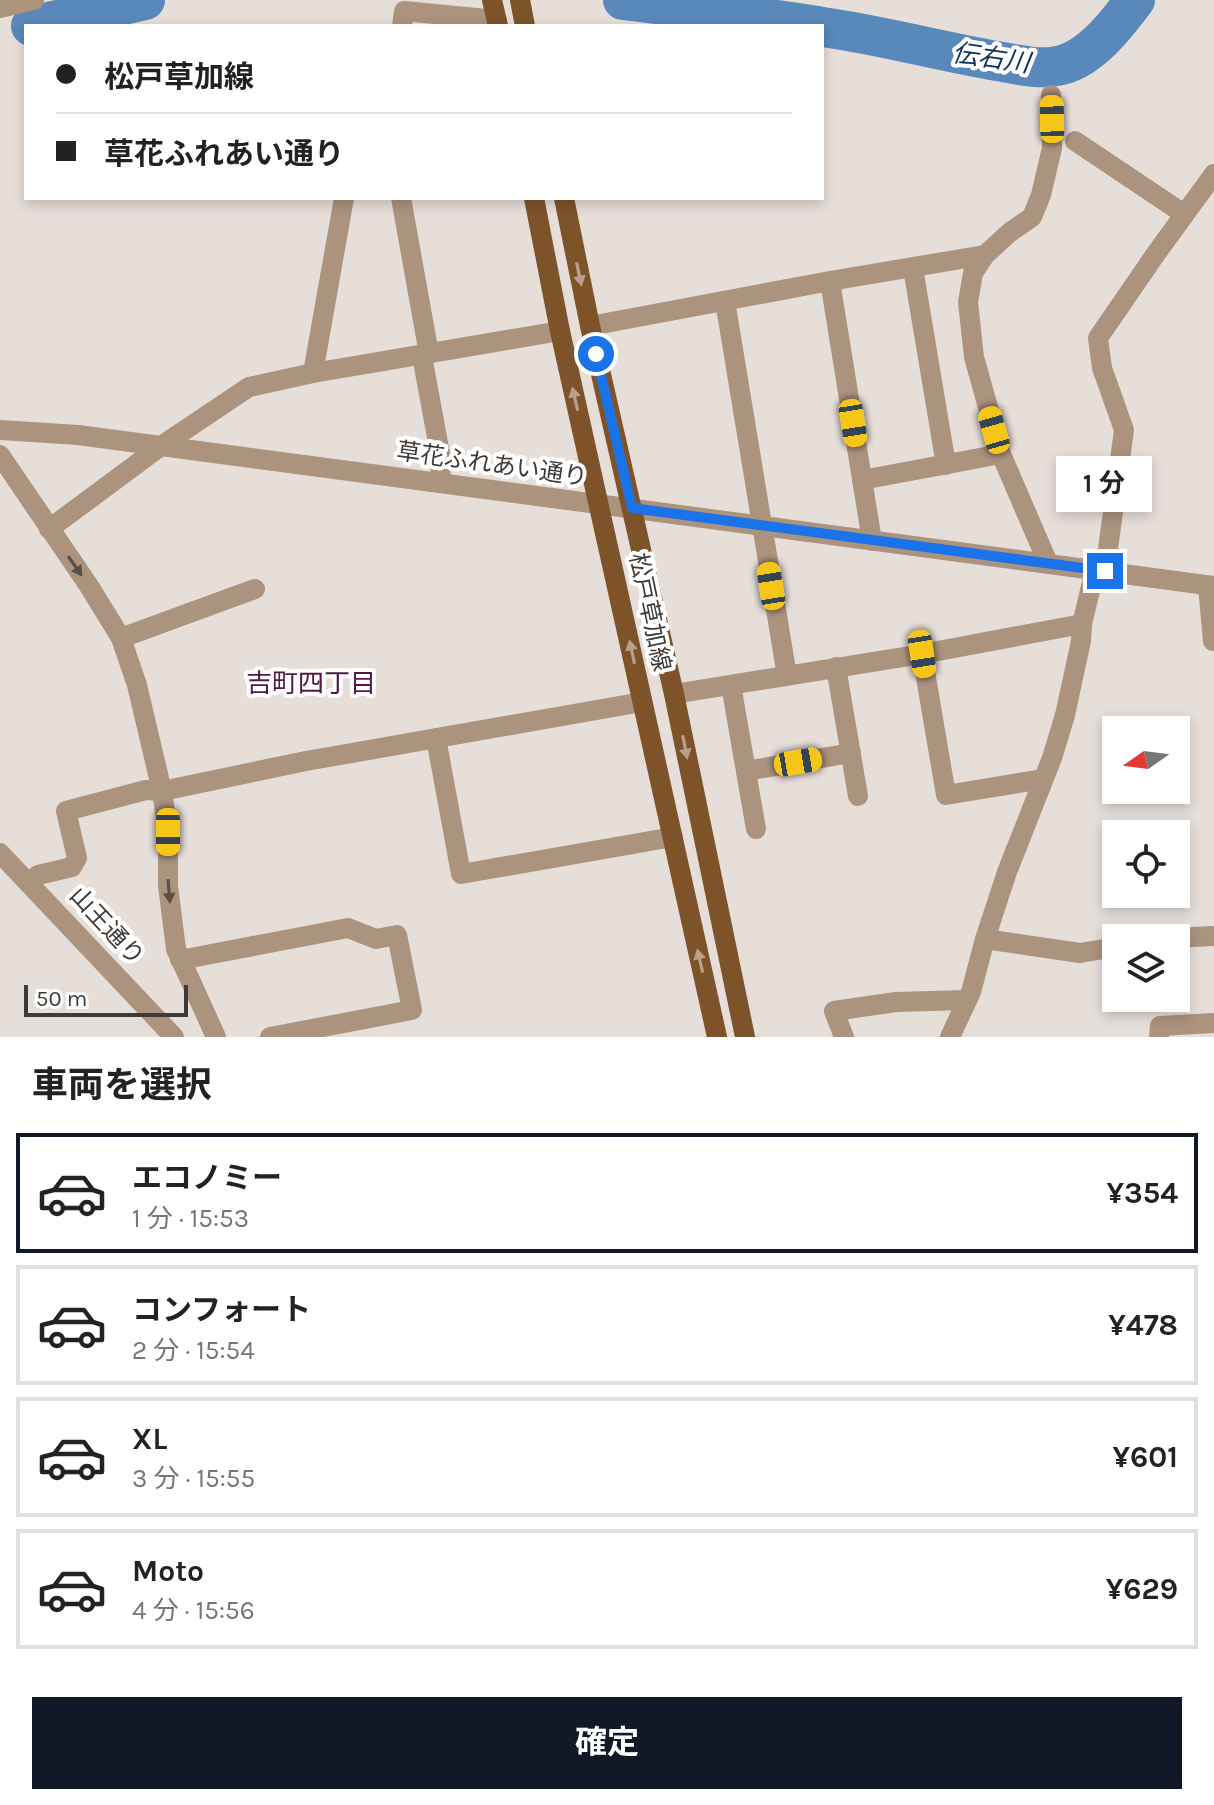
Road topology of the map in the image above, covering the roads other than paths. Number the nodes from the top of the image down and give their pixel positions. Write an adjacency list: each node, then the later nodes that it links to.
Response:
1 (34, 0): 3 (street)
2 (520, 0): 6 (main road)
3 (0, 8)
4 (496, 15): 5 (street)
5 (402, 24)
6 (524, 24)
7 (1051, 95): 15 (street)
8 (1075, 141): 14 (street)
9 (1214, 174): 14 (street)
10 (344, 200): 22 (street)
11 (401, 200): 21 (street)
12 (534, 200): 20 (main road, 松戸草加線)
13 (564, 200): 19 (main road, 松戸草加線, one-way to 19)
14 (1184, 214): 36 (street)
15 (985, 255): 16 (street); 25 (street)
16 (913, 268): 17 (street); 27 (street)
17 (830, 281): 18 (street); 28 (street)
18 (725, 301): 19 (street); 32 (street)
19 (590, 326): 31 (main road, 松戸草加線)
20 (560, 331): 21 (street); 30 (main road, 松戸草加線, one-way to 20)
21 (426, 355): 22 (street); 29 (street)
22 (313, 373): 24 (street)
23 (0, 430): 24 (street, 草花ふれあい通り)
24 (161, 446): 29 (street, 草花ふれあい通り); 33 (street)
25 (1001, 454): 27 (street); 35 (street)
26 (0, 455): 33 (street)
27 (946, 465): 28 (street)
28 (862, 480): 34 (street)
29 (440, 483): 30 (street, 草花ふれあい通り)
30 (600, 505): 31 (street, 草花ふれあい通り); 47 (main road, 松戸草加線, one-way to 30)
31 (632, 508): 32 (street, 草花ふれあい通り); 46 (main road, 松戸草加線)
32 (761, 525): 34 (street, 草花ふれあい通り); 44 (street)
33 (49, 529): 40 (street, one-way to 40)
34 (872, 541): 35 (street, 草花ふれあい通り)
35 (1048, 563): 36 (street, 草花ふれあい通り)
36 (1100, 571): 37 (street, 草花ふれあい通り); 39 (street)
37 (1211, 586): 41 (street)
38 (255, 589): 40 (street)
39 (1082, 624): 42 (street); 51 (street)
40 (121, 638): 52 (street)
41 (1214, 641)
42 (922, 654): 43 (street); 51 (street)
43 (836, 667): 44 (street); 49 (street)
44 (787, 676): 45 (street)
45 (731, 685): 46 (street); 50 (street)
46 (674, 694): 69 (main road, 松戸草加線, one-way to 69)
47 (642, 702): 48 (street); 55 (main road, 松戸草加線)
48 (436, 738): 52 (street); 55 (street)
49 (851, 753): 50 (street); 53 (street)
50 (746, 771): 54 (street)
51 (1043, 779): 60 (street)
52 (162, 791): 57 (street); 62 (street, one-way to 62)
53 (858, 796)
54 (756, 829)
55 (673, 837): 68 (main road, 松戸草加線, one-way to 55)
56 (0, 853): 57 (street, 山王通り)
57 (30, 883): 65 (street, 山王通り)
58 (1214, 936): 59 (street)
59 (1190, 937)
60 (985, 939): 61 (street); 63 (street)
61 (1102, 949)
62 (180, 960): 66 (street); 67 (street)
63 (967, 1000): 70 (street); 71 (street)
64 (1214, 1023): 72 (street)
65 (174, 1037)
66 (216, 1037)
67 (270, 1037)
68 (717, 1037)
69 (745, 1037)
70 (844, 1037)
71 (950, 1037)
72 (1159, 1037)

